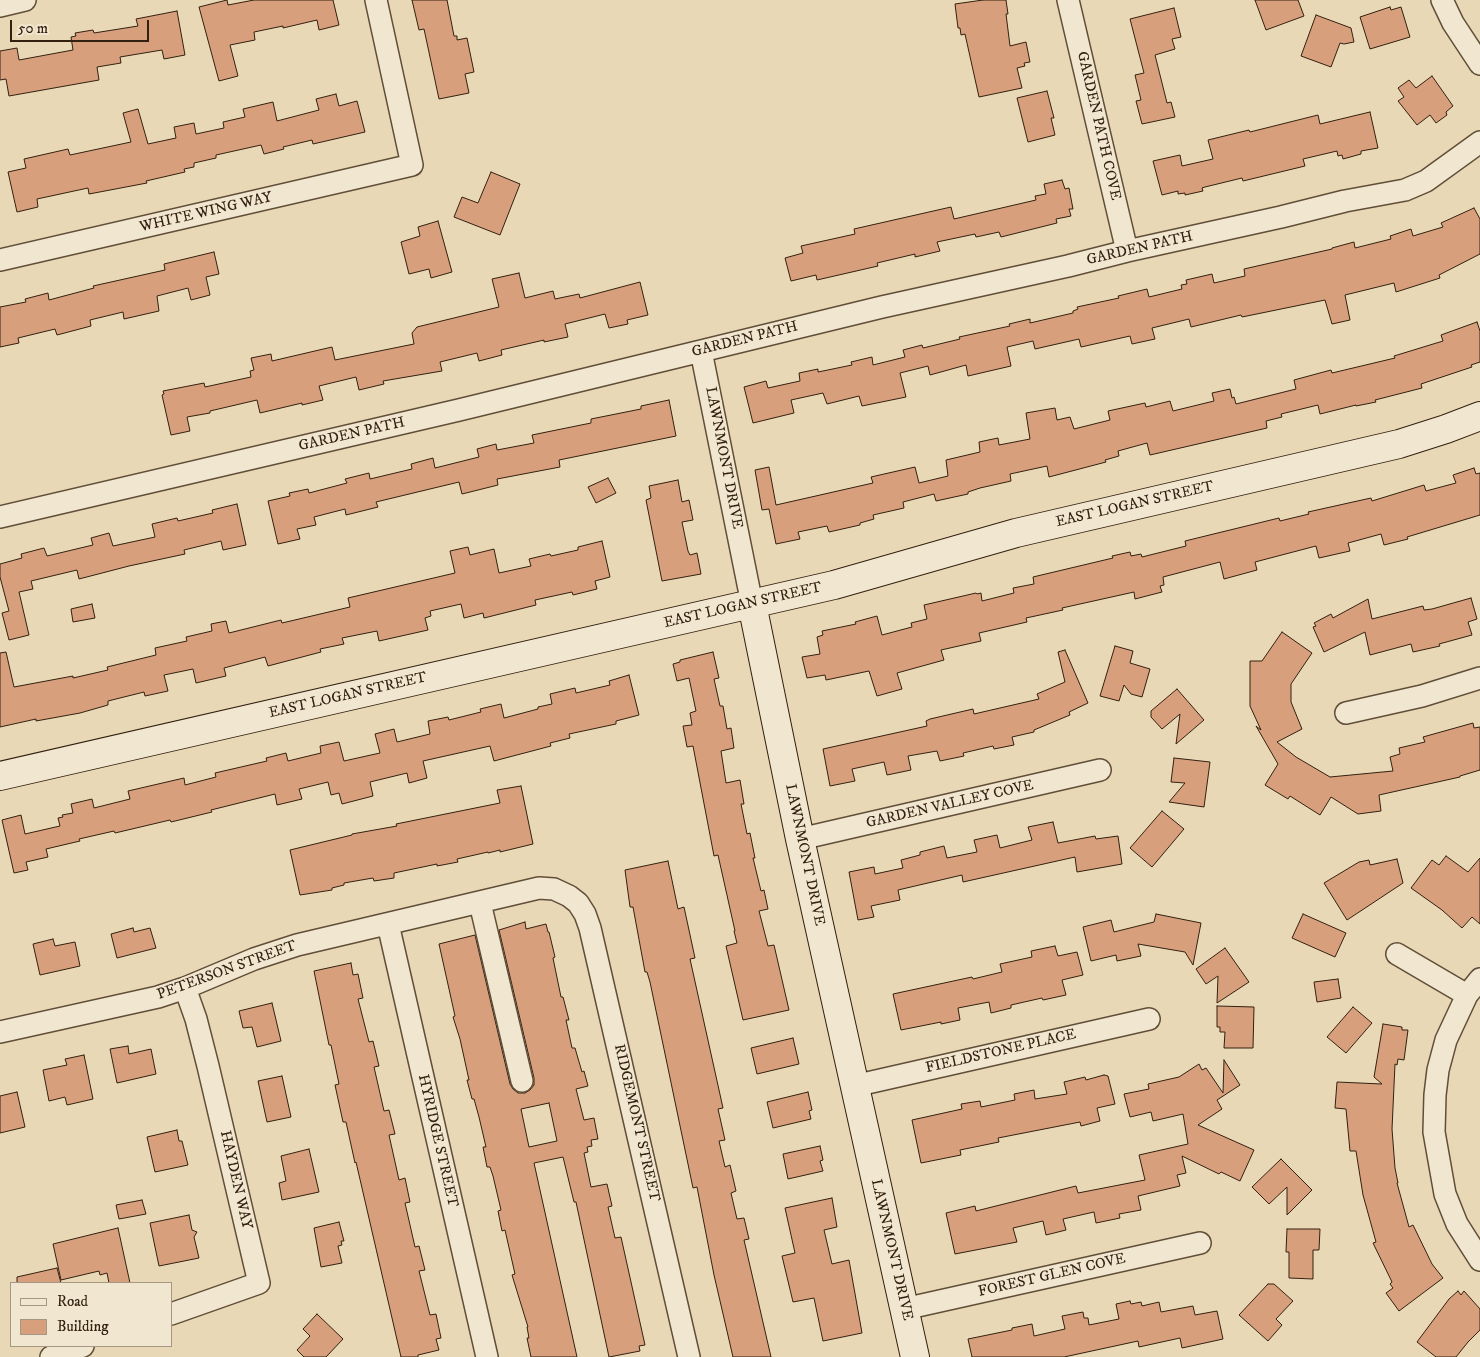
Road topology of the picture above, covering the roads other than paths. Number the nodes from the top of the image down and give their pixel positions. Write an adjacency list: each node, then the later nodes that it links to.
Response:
1 (25, 0): 5 (street)
2 (376, 0): 9 (street, WHITE WING WAY)
3 (1068, 0): 8 (street, GARDEN PATH COVE)
4 (1442, 0): 6 (street)
5 (0, 6)
6 (1480, 64)
7 (1480, 142): 8 (street, GARDEN PATH)
8 (1127, 251): 10 (street, GARDEN PATH)
9 (0, 260)
10 (701, 351): 12 (street, GARDEN PATH); 13 (street, LAWNMONT DRIVE)
11 (1480, 416): 13 (street, EAST LOGAN STREET)
12 (0, 517)
13 (752, 604): 17 (street, EAST LOGAN STREET); 18 (street, LAWNMONT DRIVE)
14 (1480, 678): 15 (street)
15 (1346, 713)
16 (1100, 770): 18 (street, GARDEN VALLEY COVE)
17 (0, 776)
18 (800, 839): 28 (street, LAWNMONT DRIVE)
19 (569, 896): 20 (street, PETERSON STREET); 36 (street, RIDGEMONT STREET)
20 (480, 902): 21 (street, PETERSON STREET); 27 (street)
21 (388, 924): 24 (street, PETERSON STREET); 35 (street, HYRIDGE STREET)
22 (1397, 954): 23 (street)
23 (1474, 987): 30 (street)
24 (185, 988): 26 (street, PETERSON STREET); 32 (street, HAYDEN WAY)
25 (1149, 1019): 28 (street, FIELDSTONE PLACE)
26 (0, 1032)
27 (522, 1081)
28 (854, 1086): 31 (street, LAWNMONT DRIVE)
29 (1200, 1243): 31 (street, FOREST GLEN COVE)
30 (1480, 1260)
31 (904, 1309): 37 (street, LAWNMONT DRIVE)
32 (172, 1314)
33 (80, 1347): 34 (street)
34 (51, 1357)
35 (487, 1357)
36 (689, 1357)
37 (915, 1357)

